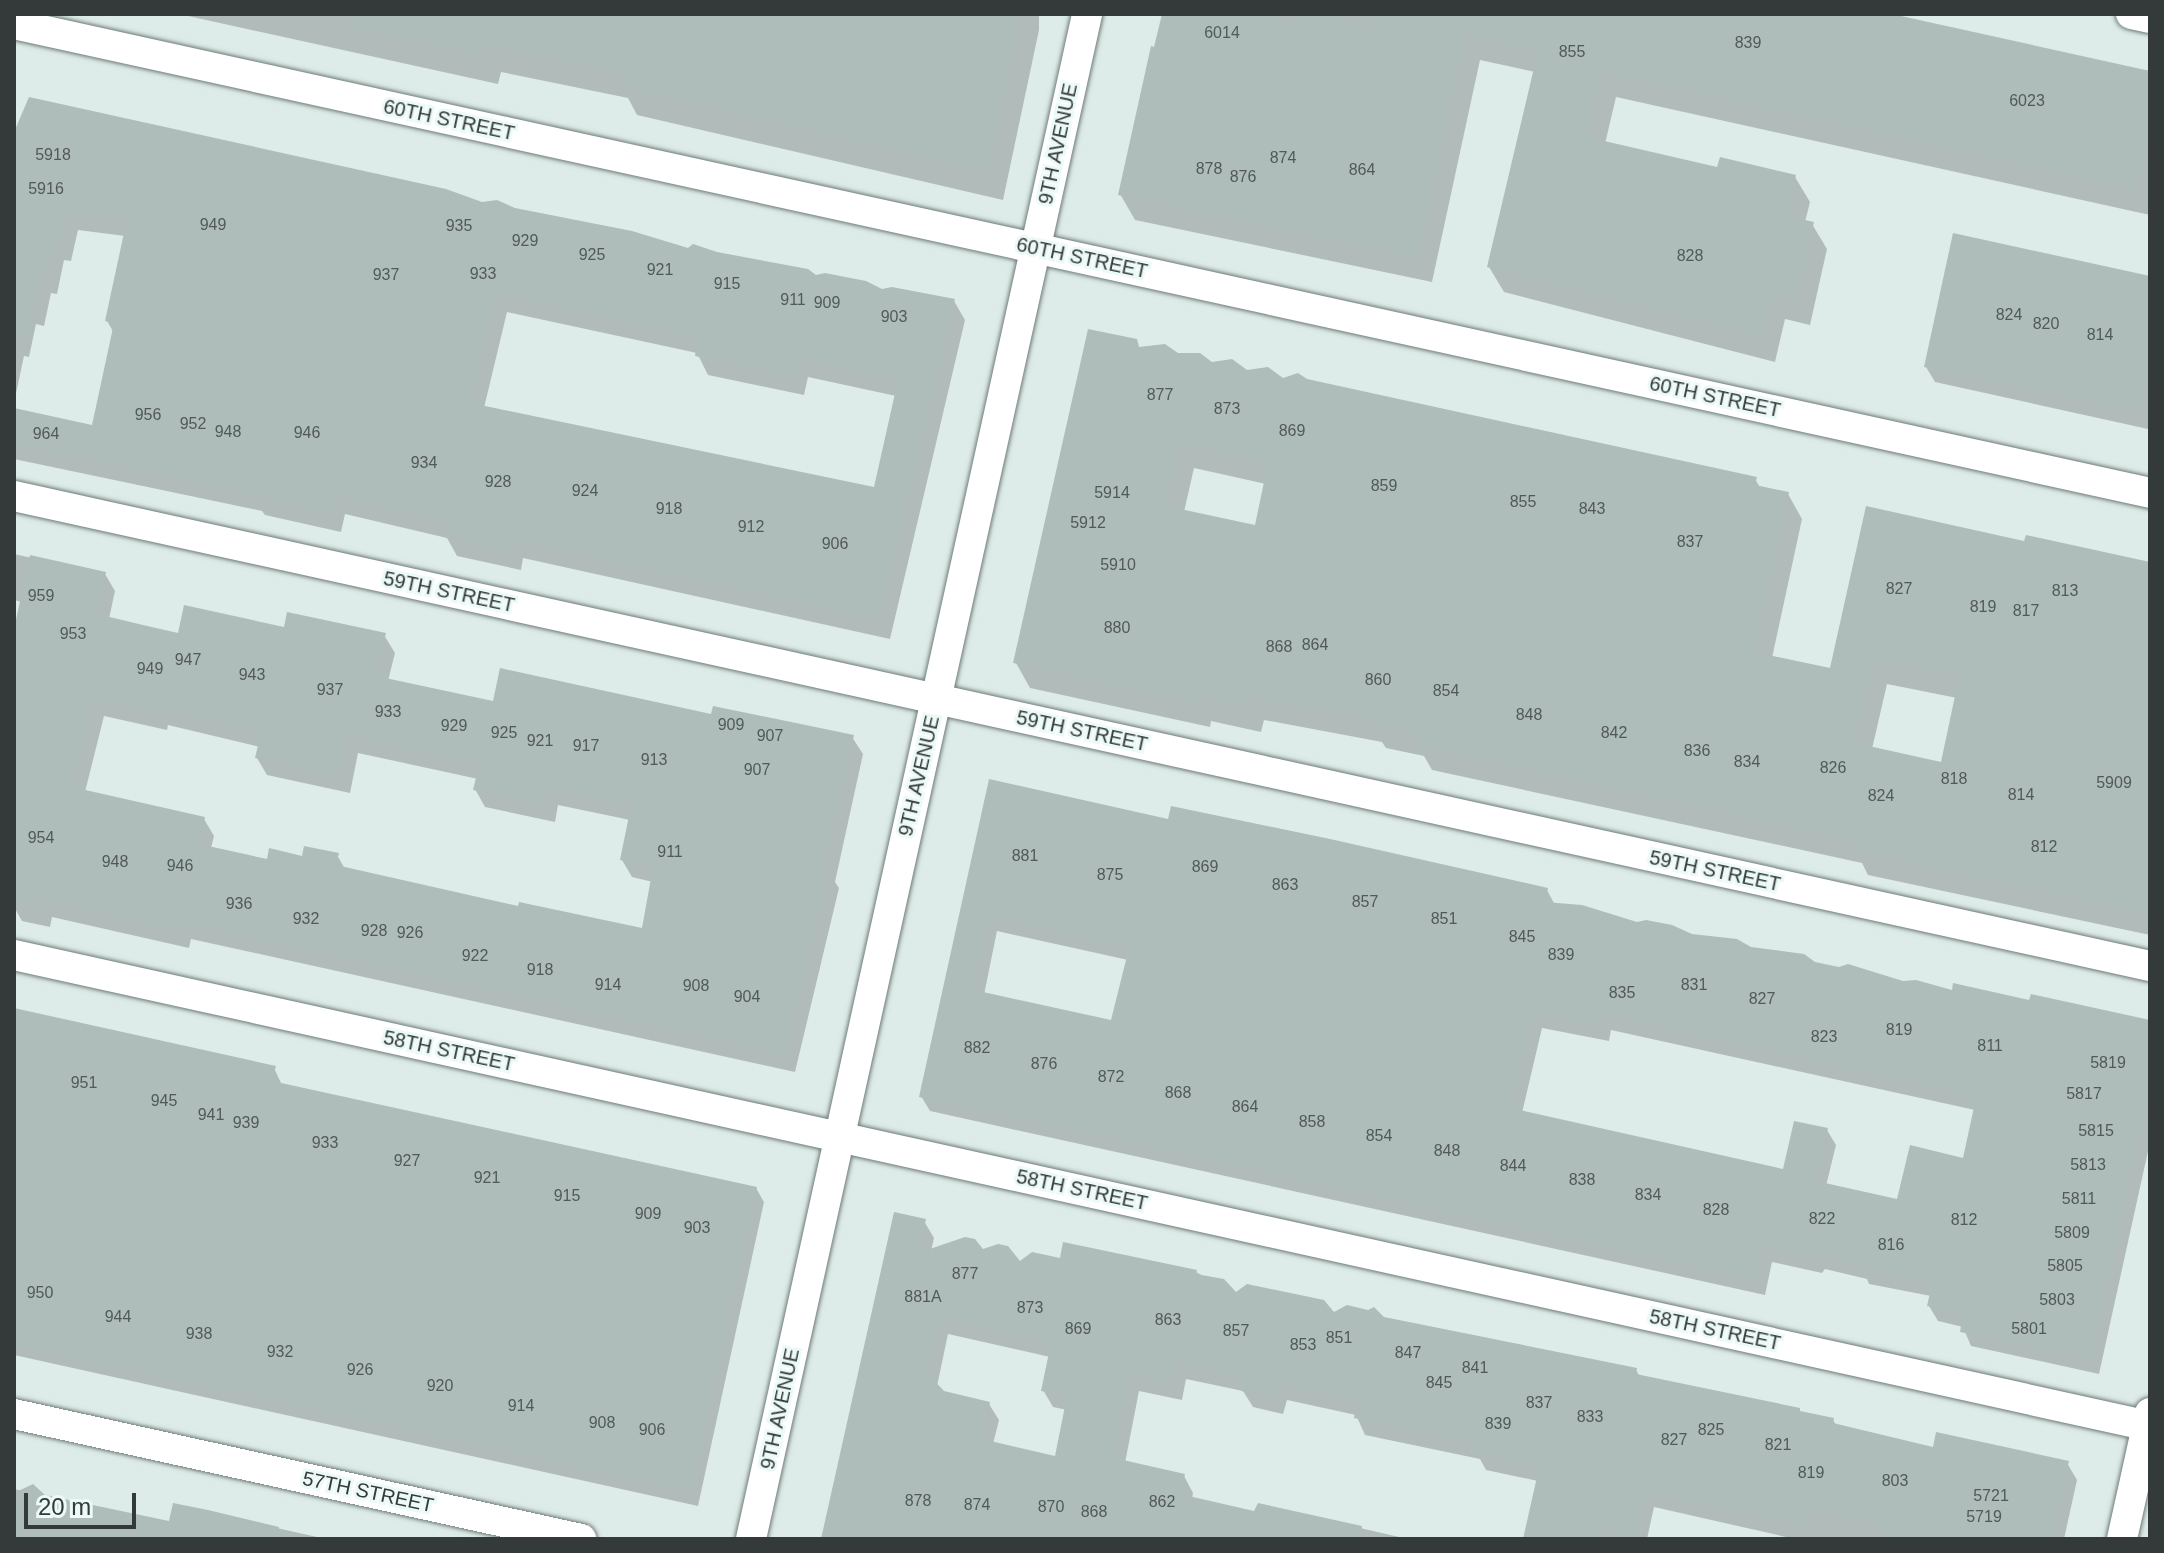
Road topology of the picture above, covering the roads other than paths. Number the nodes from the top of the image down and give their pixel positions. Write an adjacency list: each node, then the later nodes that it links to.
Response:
1 (1087, 14): 5 (street, 9TH AVENUE)
2 (2131, 14): 3 (street)
3 (2150, 18)
4 (14, 24): 5 (street, 60TH STREET)
5 (1035, 248): 6 (street, 60TH STREET); 8 (street, 9TH AVENUE)
6 (2150, 493)
7 (14, 496): 8 (street, 59TH STREET)
8 (936, 700): 10 (street, 59TH STREET); 11 (street, 9TH AVENUE)
9 (14, 955): 11 (street, 58TH STREET)
10 (2150, 966)
11 (839, 1136): 13 (street, 58TH STREET); 15 (street, 9TH AVENUE)
12 (14, 1414): 14 (street, 57TH STREET)
13 (2149, 1421): 16 (street)
14 (581, 1539)
15 (751, 1539)
16 (2122, 1539)

